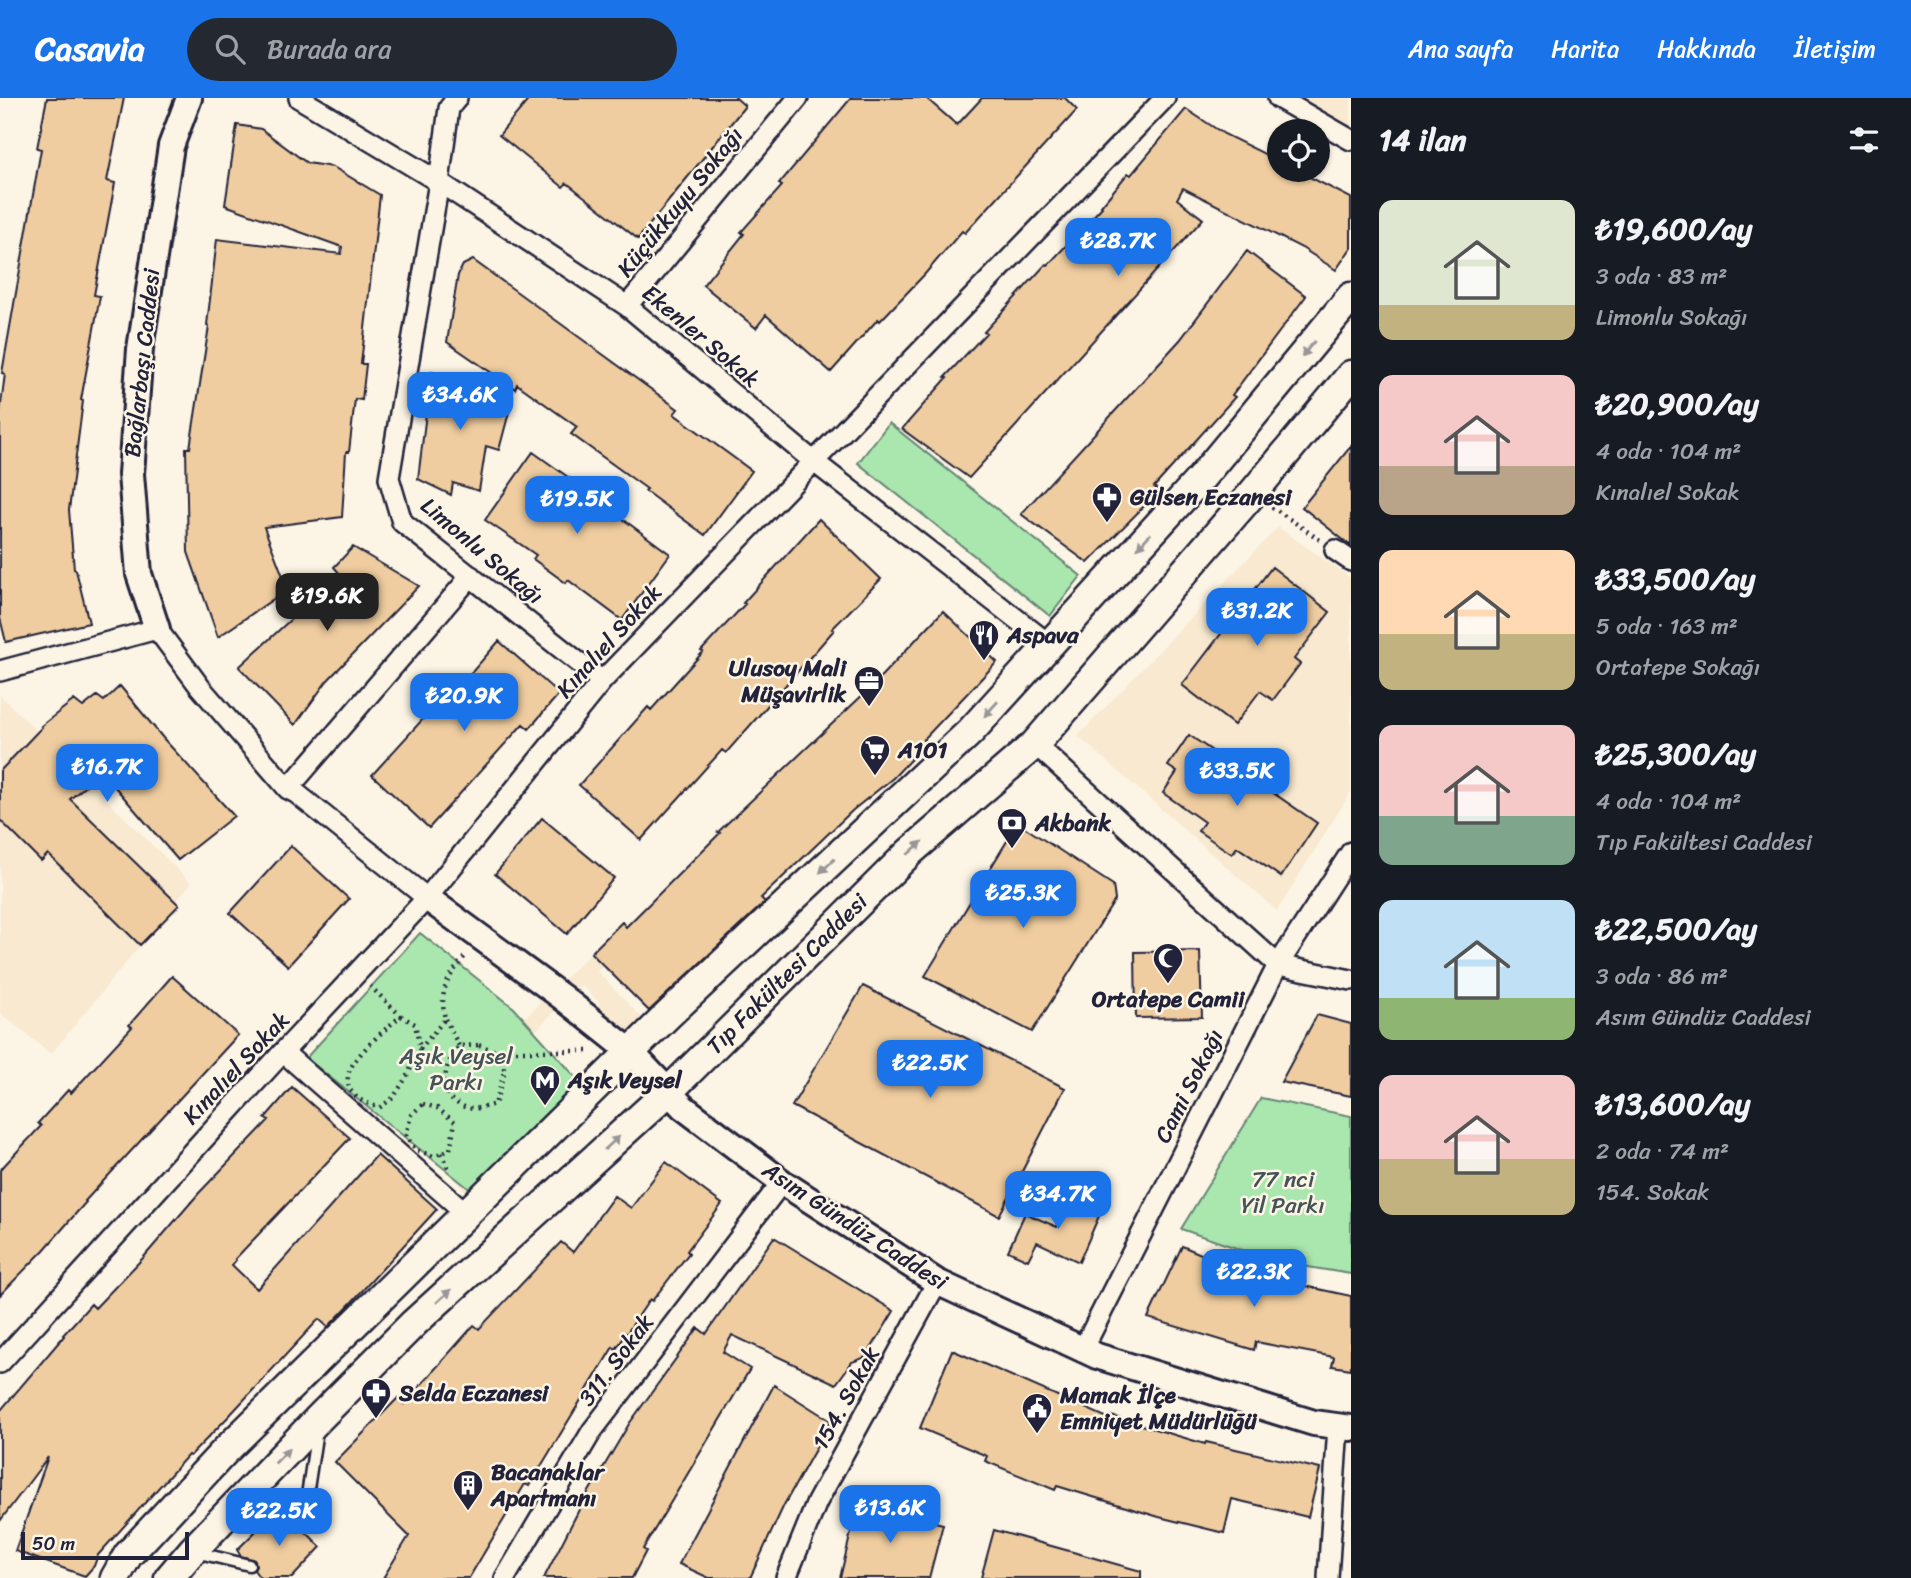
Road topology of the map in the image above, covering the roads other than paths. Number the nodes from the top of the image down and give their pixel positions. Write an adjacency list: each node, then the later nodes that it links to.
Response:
1 (189, 98): 14 (street, Bağlarbaşı Caddesi)
2 (299, 98): 8 (street, Ekenler Sokak)
3 (457, 98): 8 (street, Limonlu Sokağı)
4 (798, 98): 10 (street, Küçükkuyu Sokağı)
5 (1165, 98): 12 (street, Kınalıel Sokak)
6 (1278, 98): 7 (street)
7 (1351, 140)
8 (439, 182): 10 (street, Ekenler Sokak); 13 (street, Limonlu Sokağı)
9 (1351, 297): 15 (main road, one-way to 15)
10 (627, 306): 12 (street, Ekenler Sokak)
11 (1351, 376): 18 (main road, Tıp Fakültesi Caddesi)
12 (813, 461): 15 (street, Ekenler Sokak); 17 (street, Kınalıel Sokak)
13 (471, 576): 17 (street, Limonlu Sokağı); 19 (street)
14 (157, 629): 16 (street); 19 (street)
15 (1050, 645): 24 (main road, one-way to 24)
16 (0, 671)
17 (602, 681): 21 (street, Kınalıel Sokak)
18 (1035, 744): 22 (street); 26 (main road, Tıp Fakültesi Caddesi, one-way to 18)
19 (288, 789): 21 (street)
20 (1351, 852): 22 (street, Cami Sokağı)
21 (428, 898): 24 (street, Asım Gündüz Caddesi); 25 (street, Kınalıel Sokak)
22 (1278, 965): 23 (street); 30 (street, Cami Sokağı)
23 (1351, 980)
24 (630, 1051): 26 (street, Asım Gündüz Caddesi); 28 (main road)
25 (283, 1052): 28 (street); 31 (street, Kınalıel Sokak)
26 (669, 1091): 27 (street, Asım Gündüz Caddesi); 32 (main road, Tıp Fakültesi Caddesi, one-way to 26)
27 (782, 1182): 29 (street, Asım Gündüz Caddesi); 39 (street, 311. Sokak)
28 (467, 1214): 37 (main road)
29 (937, 1282): 30 (street, Asım Gündüz Caddesi); 40 (street, 154. Sokak)
30 (1083, 1349): 33 (street, Asım Gündüz Caddesi)
31 (0, 1363)
32 (319, 1418): 34 (lane); 35 (main road, Tıp Fakültesi Caddesi, one-way to 32)
33 (1345, 1427): 41 (street)
34 (294, 1520)
35 (192, 1551): 36 (lane); 38 (main road, Tıp Fakültesi Caddesi)
36 (250, 1565)
37 (115, 1578)
38 (169, 1578)
39 (505, 1578)
40 (786, 1578)
41 (1328, 1578)

